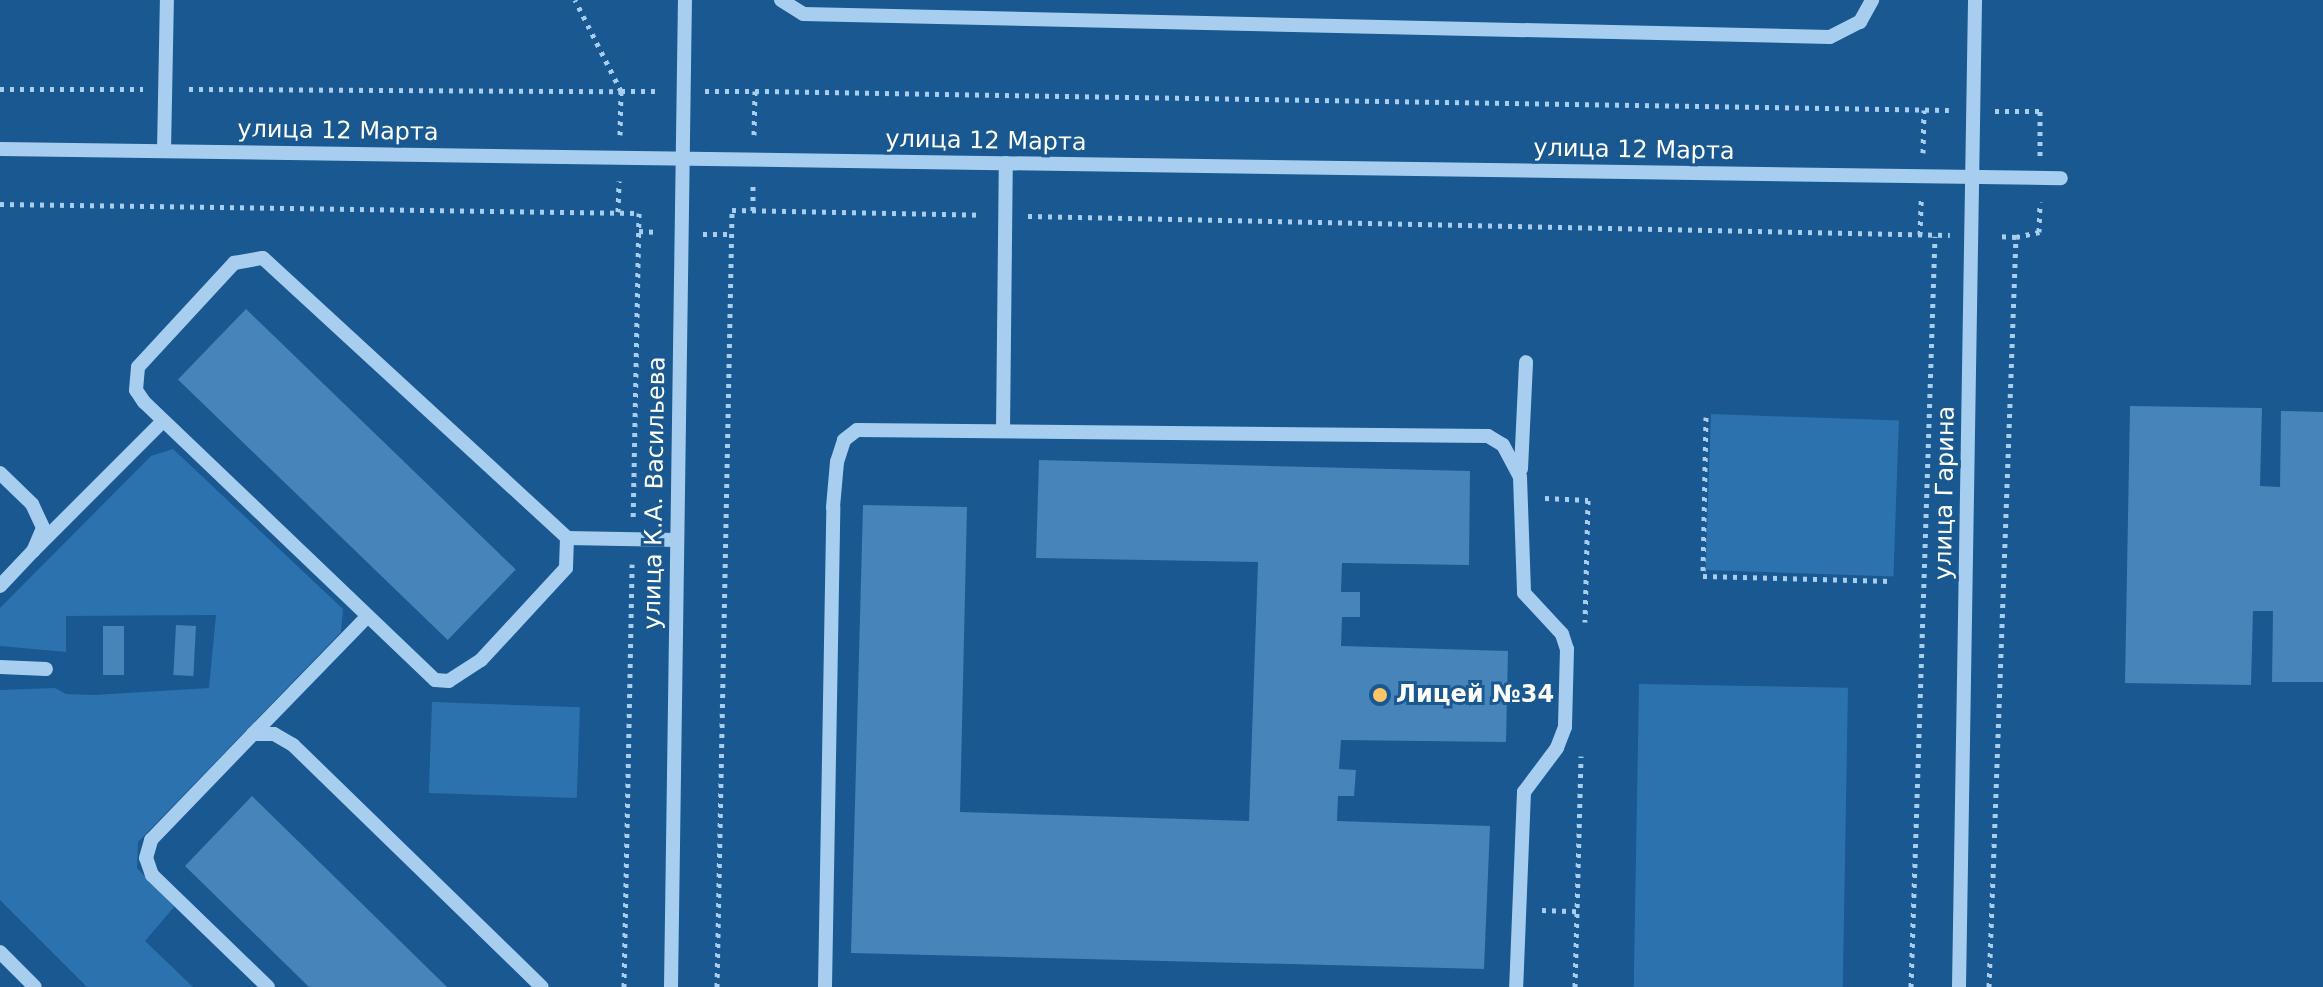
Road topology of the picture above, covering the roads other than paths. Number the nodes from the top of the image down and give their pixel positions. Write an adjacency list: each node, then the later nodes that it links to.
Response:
1 (167, 0): 7 (street)
2 (685, 0): 8 (street, улица К.А. Васильева)
3 (781, 0): 4 (street)
4 (1872, 0)
5 (1975, 0): 10 (street, улица Гарина)
6 (0, 149): 7 (street, улица 12 Марта)
7 (164, 151): 8 (street, улица 12 Марта)
8 (682, 158): 9 (street, улица 12 Марта); 18 (street, улица К.А. Васильева)
9 (1006, 163): 10 (street, улица 12 Марта); 14 (street)
10 (1972, 176): 11 (street, улица 12 Марта); 32 (street, улица Гарина)
11 (2061, 178)
12 (1526, 362): 16 (street)
13 (163, 421): 17 (street); 19 (street); 21 (street)
14 (1003, 431): 16 (street); 30 (street)
15 (0, 473): 19 (street)
16 (1520, 477): 31 (street)
17 (567, 538): 18 (street); 21 (street)
18 (677, 540): 29 (street, улица К.А. Васильева)
19 (33, 551): 20 (street)
20 (0, 586)
21 (366, 618): 24 (street)
22 (0, 667): 23 (street)
23 (46, 669)
24 (253, 734): 27 (street); 28 (street)
25 (0, 952): 26 (street)
26 (35, 987)
27 (268, 987)
28 (542, 987)
29 (671, 987)
30 (825, 987)
31 (1516, 987)
32 (1959, 987)

